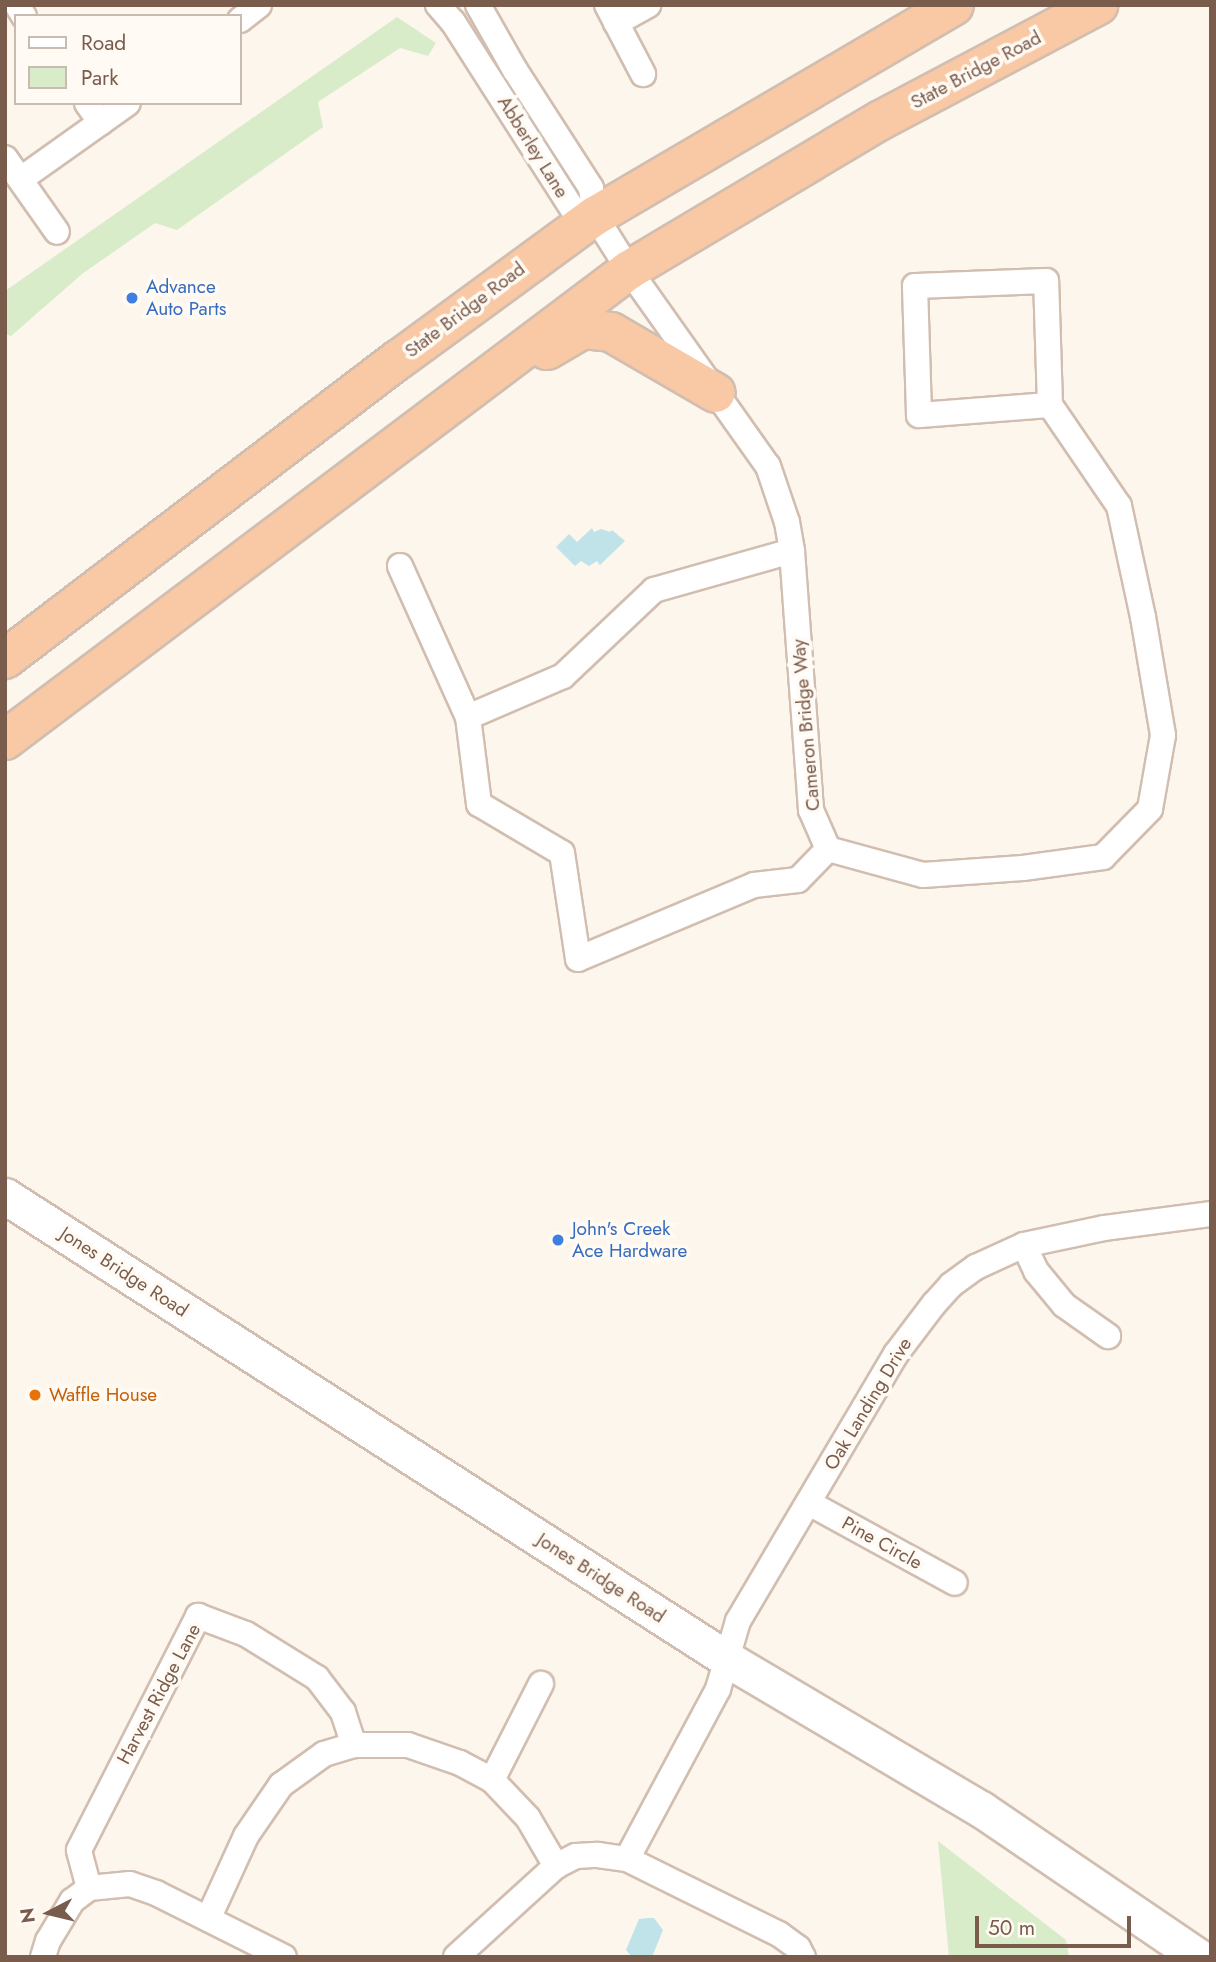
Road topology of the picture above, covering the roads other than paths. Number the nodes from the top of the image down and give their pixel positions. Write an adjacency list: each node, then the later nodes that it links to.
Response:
1 (259, 5): 8 (street)
2 (438, 5): 14 (street, Abberley Lane)
3 (478, 5): 14 (street, Abberley Lane)
4 (648, 5): 7 (street)
5 (954, 5): 14 (highway, State Bridge Road)
6 (1098, 5): 16 (highway, State Bridge Road)
7 (612, 14): 9 (street)
8 (242, 18)
9 (643, 74)
10 (121, 105): 11 (street)
11 (94, 113): 13 (street)
12 (5, 158): 13 (street)
13 (21, 180): 15 (street)
14 (595, 216): 16 (street, Cameron Bridge Way); 22 (highway, State Bridge Road)
15 (57, 232)
16 (629, 270): 17 (street, Cameron Bridge Way); 19 (highway, State Bridge Road)
17 (716, 393): 19 (highway, State Bridge Road); 20 (street, Cameron Bridge Way)
18 (1050, 405): 18 (street); 25 (street)
19 (401, 439): 24 (highway, State Bridge Road)
20 (792, 551): 23 (street); 25 (street, Cameron Bridge Way)
21 (400, 566): 23 (street)
22 (5, 659)
23 (468, 717): 25 (street)
24 (5, 740)
25 (828, 849)
26 (9, 1207): 32 (main road, Jones Bridge Road)
27 (1211, 1214): 28 (street, Oak Landing Drive)
28 (1024, 1245): 29 (street); 30 (street, Oak Landing Drive)
29 (1108, 1336)
30 (809, 1503): 31 (street, Pine Circle); 32 (street, Oak Landing Drive)
31 (955, 1583)
32 (727, 1659): 36 (street); 44 (main road, Jones Bridge Road)
33 (541, 1684): 35 (street)
34 (354, 1745): 35 (street); 38 (street, Harvest Ridge Lane); 39 (street)
35 (492, 1780): 37 (street)
36 (626, 1859): 37 (street); 43 (street)
37 (556, 1866): 42 (street)
38 (89, 1888): 39 (street); 40 (street)
39 (209, 1917): 41 (street)
40 (43, 1957)
41 (284, 1957)
42 (456, 1957)
43 (803, 1957)
44 (1199, 1957)

